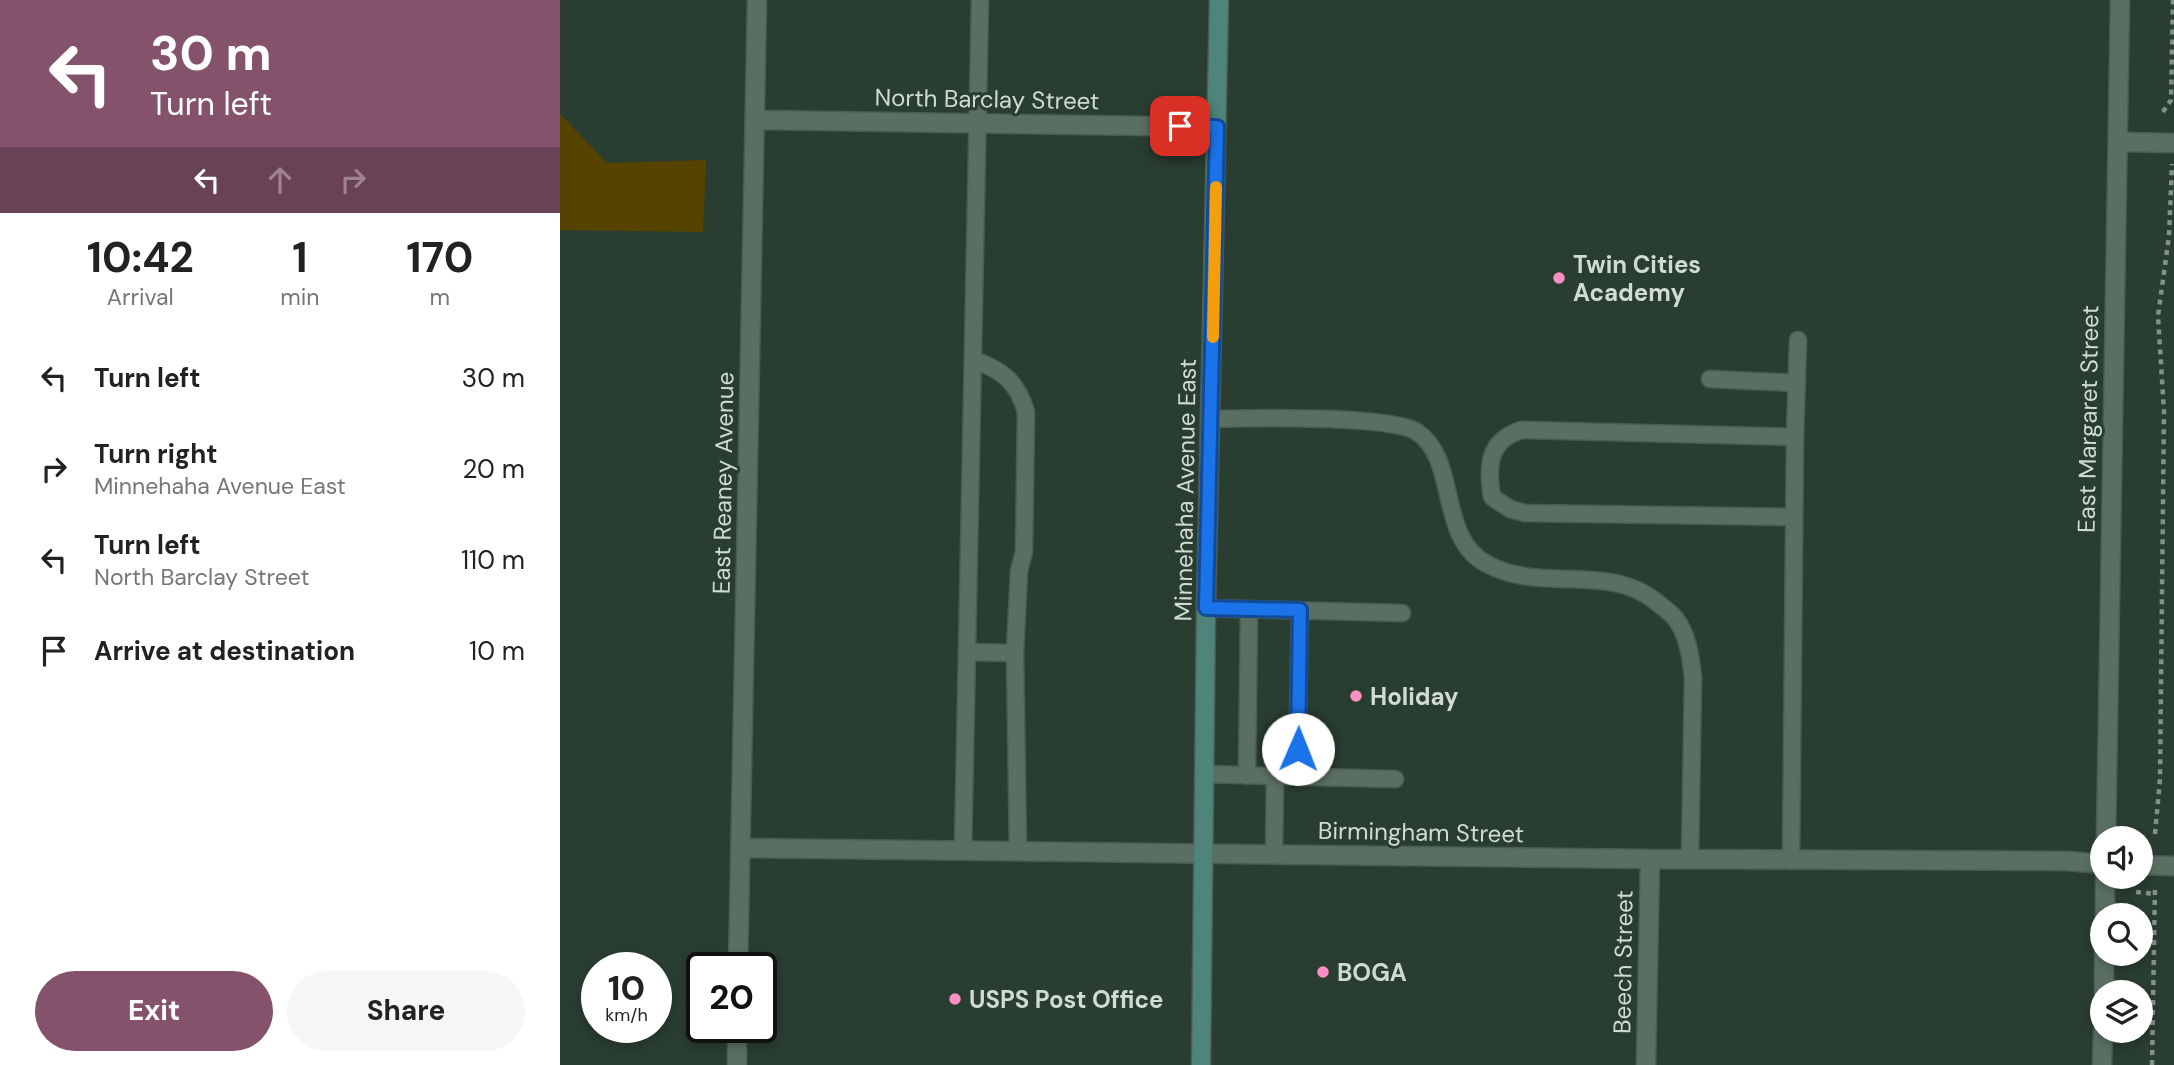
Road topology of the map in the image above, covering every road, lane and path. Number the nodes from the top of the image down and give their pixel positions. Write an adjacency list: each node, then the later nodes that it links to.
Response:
1 (757, 0): 7 (street, East Reaney Avenue)
2 (980, 0): 8 (lane)
3 (1219, 0): 9 (main road, Minnehaha Avenue East)
4 (2120, 0): 10 (street, East Margaret Street)
5 (2173, 0): 6 (path)
6 (2163, 112)
7 (756, 120): 8 (street, North Barclay Street); 32 (street, East Reaney Avenue)
8 (978, 123): 9 (street, North Barclay Street); 13 (lane)
9 (1217, 127): 16 (main road, Minnehaha Avenue East)
10 (2118, 142): 11 (street); 30 (street, East Margaret Street)
11 (2173, 152): 31 (path)
12 (1798, 340): 15 (lane)
13 (973, 360): 23 (lane); 24 (lane)
14 (1710, 379): 15 (lane)
15 (1797, 383): 17 (lane)
16 (1211, 419): 19 (main road, Minnehaha Avenue East); 37 (lane)
17 (1795, 437): 18 (lane); 18 (lane)
18 (1794, 517): 39 (lane)
19 (1206, 608): 20 (lane); 25 (main road, Minnehaha Avenue East)
20 (1249, 609): 21 (lane); 26 (lane)
21 (1300, 610): 22 (lane); 28 (lane)
22 (1402, 613)
23 (967, 652): 24 (lane); 33 (lane)
24 (1015, 653): 34 (lane)
25 (1205, 774): 26 (lane); 35 (main road, Minnehaha Avenue East)
26 (1247, 776): 27 (lane)
27 (1275, 776): 28 (lane); 36 (lane)
28 (1297, 777): 29 (lane)
29 (1395, 779)
30 (2106, 826)
31 (2155, 834)
32 (740, 848): 33 (street, Birmingham Street); 46 (street, East Reaney Avenue)
33 (963, 850): 34 (street, Birmingham Street)
34 (1018, 852): 35 (street, Birmingham Street)
35 (1204, 854): 36 (street, Birmingham Street); 50 (main road, Minnehaha Avenue East)
36 (1274, 855): 38 (street, Birmingham Street)
37 (1690, 858): 38 (street, Birmingham Street); 39 (street, Birmingham Street)
38 (1650, 859): 51 (street, Beech Street)
39 (1791, 860): 40 (street, Birmingham Street)
40 (2090, 863)
41 (2153, 865): 42 (street)
42 (2174, 866)
43 (2155, 883): 45 (path)
44 (2136, 892): 45 (path)
45 (2155, 894): 53 (path)
46 (738, 952)
47 (737, 1043): 49 (street)
48 (2103, 1043): 52 (street)
49 (737, 1065)
50 (1200, 1065)
51 (1646, 1065)
52 (2102, 1065)
53 (2152, 1065)

